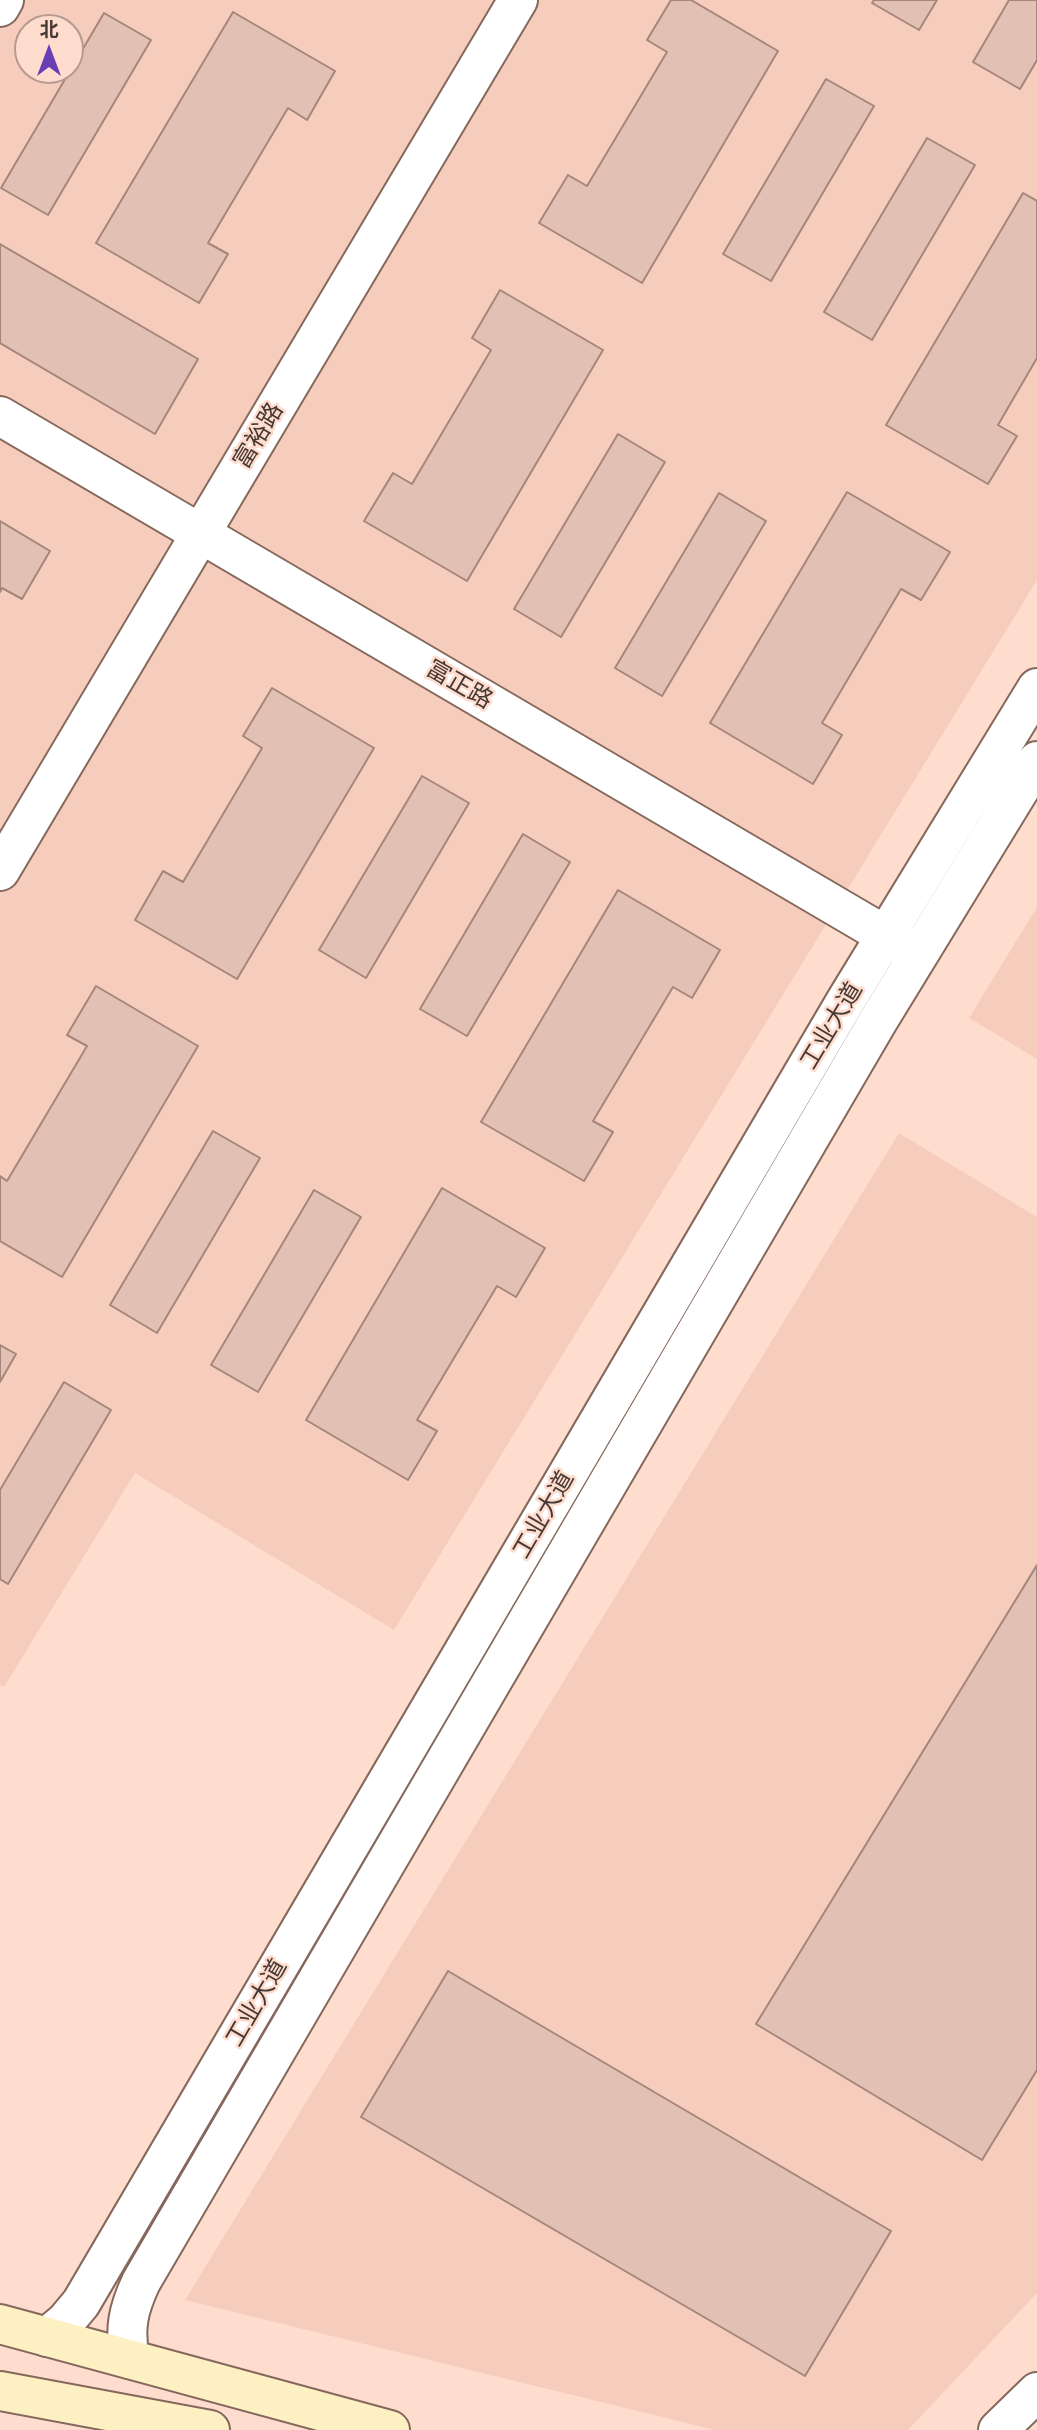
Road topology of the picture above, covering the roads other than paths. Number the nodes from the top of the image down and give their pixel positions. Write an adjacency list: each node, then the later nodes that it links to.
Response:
1 (4, 0): 3 (street)
2 (518, 0): 5 (street, 富裕路)
3 (0, 7)
4 (0, 416): 5 (street, 富正路)
5 (201, 533): 8 (street, 富裕路); 9 (street, 富正路)
6 (1037, 688): 9 (street, 工业大道)
7 (1037, 761): 10 (street, 工业大道)
8 (0, 871)
9 (886, 936): 10 (street, 富正路); 12 (street, 工业大道)
10 (919, 956): 13 (street, 工业大道)
11 (0, 2324): 12 (main road)
12 (47, 2337): 13 (main road)
13 (130, 2359): 17 (main road)
14 (0, 2391): 16 (main road)
15 (1037, 2392): 18 (street)
16 (210, 2430)
17 (390, 2430)
18 (998, 2430)

